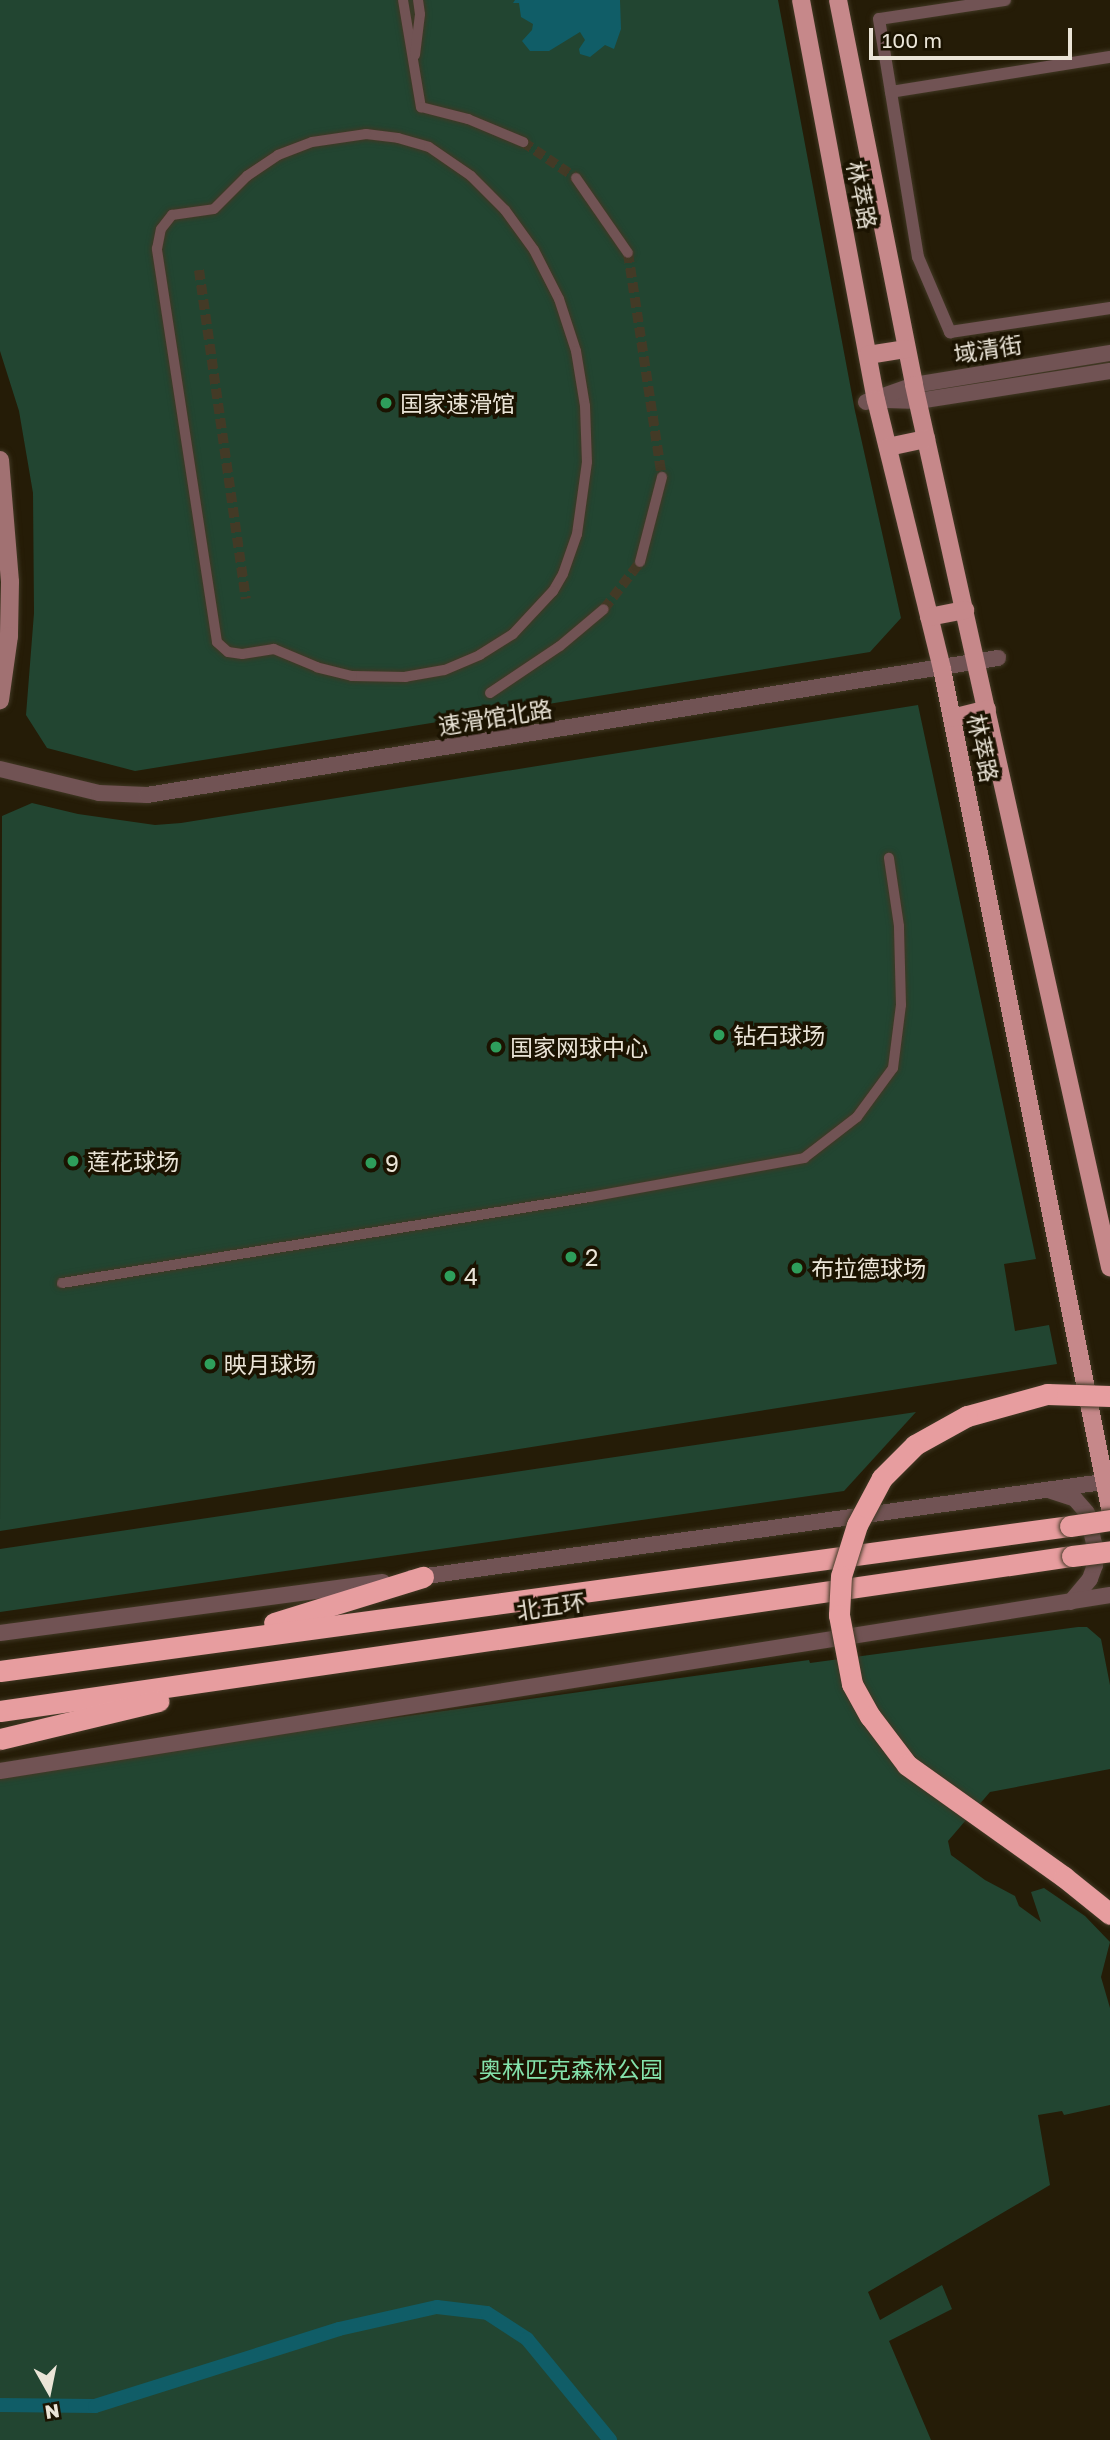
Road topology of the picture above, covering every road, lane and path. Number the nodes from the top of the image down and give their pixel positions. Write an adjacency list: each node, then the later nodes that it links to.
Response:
1 (403, 0): 7 (street)
2 (418, 0): 7 (street)
3 (800, 0): 16 (main road, 林萃路)
4 (838, 0): 14 (main road, 林萃路)
5 (1005, 0): 8 (street)
6 (1110, 57): 8 (street)
7 (414, 66): 9 (street)
8 (891, 92): 13 (street)
9 (523, 142)
10 (576, 178): 12 (street)
11 (222, 201): 11 (street)
12 (628, 253)
13 (1110, 308)
14 (907, 349): 16 (main road); 18 (main road, 林萃路)
15 (1110, 353): 18 (street, 域清街)
16 (868, 355): 19 (main road, 林萃路)
17 (1110, 371): 18 (street, 域清街)
18 (916, 393): 19 (street, 域清街); 20 (main road, 林萃路)
19 (872, 401): 21 (main road, 林萃路)
20 (926, 439): 21 (main road); 26 (main road, 林萃路)
21 (888, 447): 27 (main road, 林萃路)
22 (0, 460): 32 (main road)
23 (662, 477): 24 (street)
24 (640, 562)
25 (604, 609): 31 (street)
26 (965, 610): 27 (main road); 29 (main road, 林萃路)
27 (929, 617): 30 (main road, 林萃路)
28 (998, 658): 29 (street, 速滑馆北路)
29 (977, 662): 30 (street, 速滑馆北路); 33 (main road, 林萃路)
30 (942, 669): 34 (main road, 林萃路); 35 (street, 速滑馆北路)
31 (490, 693)
32 (0, 700)
33 (987, 709): 34 (main road); 37 (main road, 林萃路)
34 (952, 718): 40 (main road, 林萃路)
35 (0, 769)
36 (889, 858): 38 (street)
37 (1110, 1267)
38 (62, 1283)
39 (1110, 1396): 57 (highway, bridge)
40 (1095, 1429): 41 (main road); 42 (main road, 林萃路)
41 (1110, 1442)
42 (1108, 1481): 43 (street); 44 (main road, 林萃路)
43 (1046, 1490): 47 (street); 49 (street)
44 (1110, 1508)
45 (1110, 1520): 51 (highway, 北五环, bridge)
46 (1110, 1551): 53 (highway, 北五环, bridge)
47 (423, 1577): 50 (street); 51 (highway)
48 (1110, 1595): 49 (street)
49 (1071, 1602): 56 (street)
50 (0, 1633)
51 (216, 1641): 52 (highway, 北五环)
52 (0, 1671)
53 (283, 1672): 54 (highway, 北五环); 55 (highway)
54 (0, 1711)
55 (0, 1739)
56 (0, 1771)
57 (1110, 1914)

